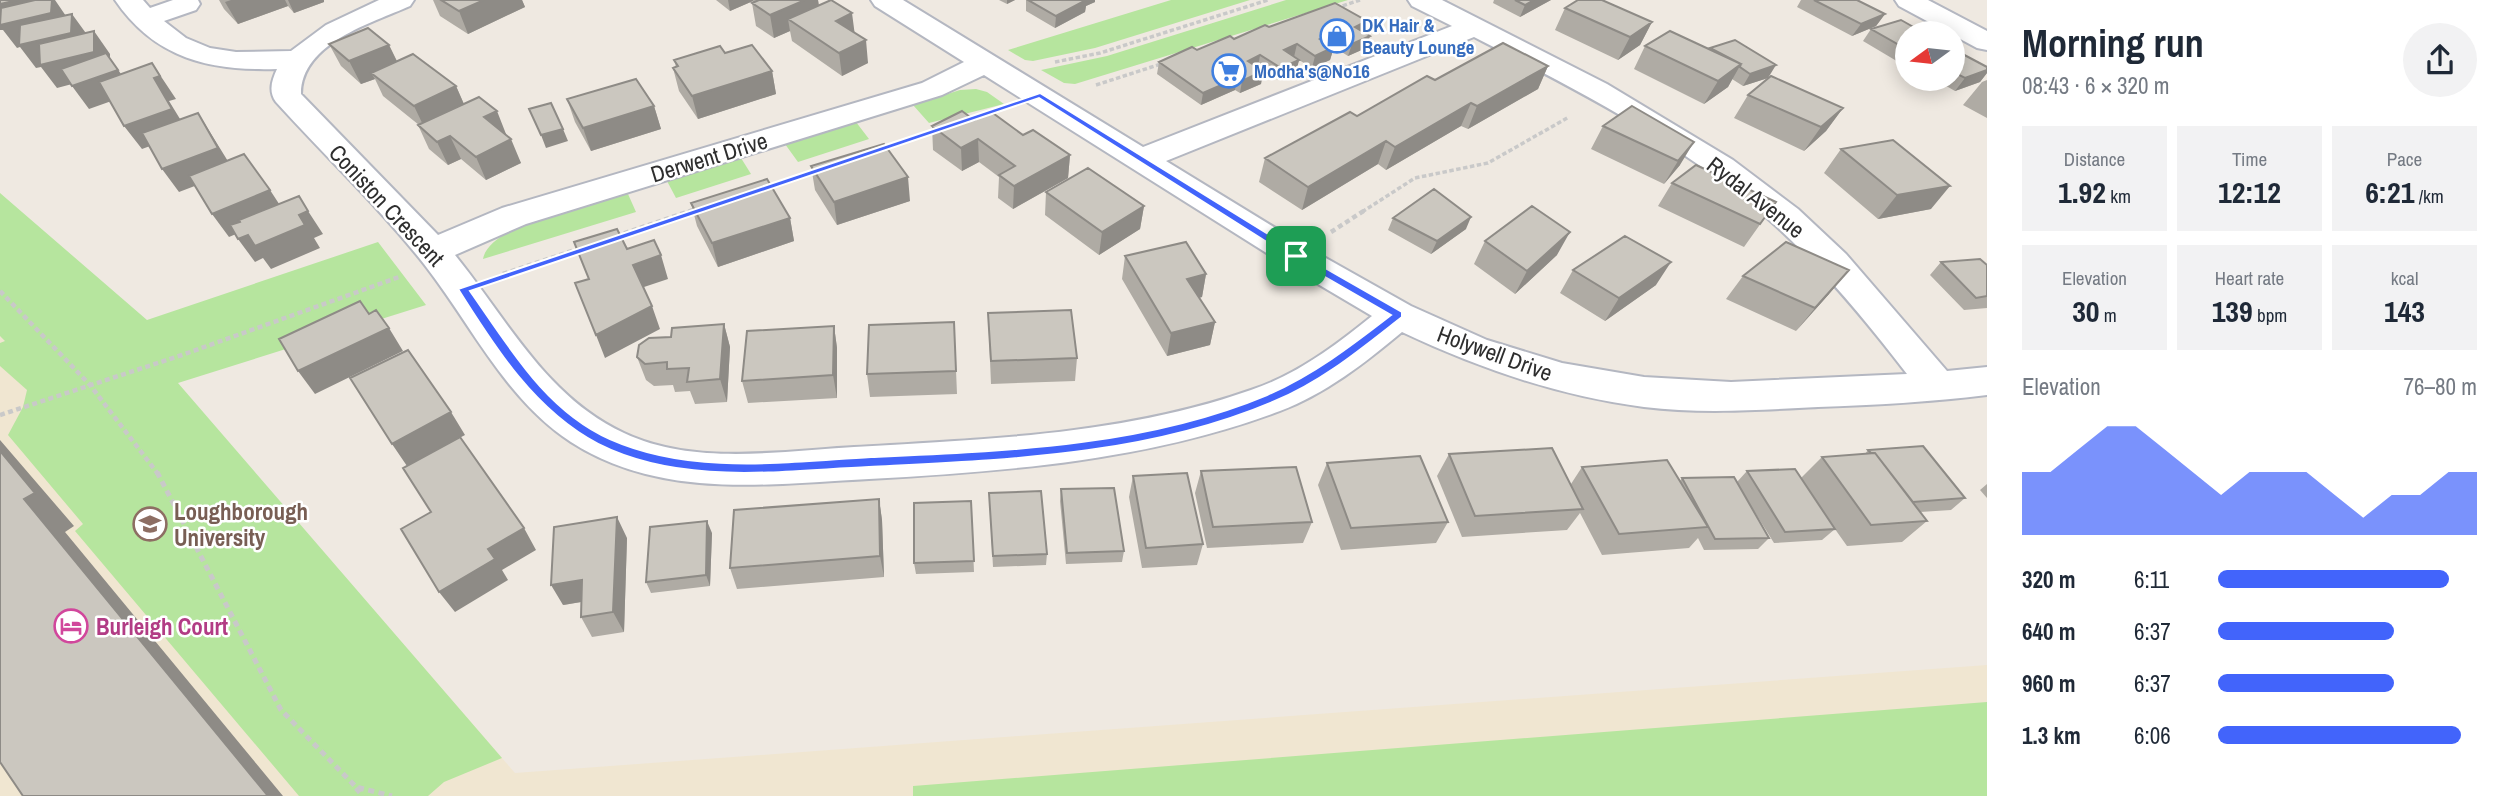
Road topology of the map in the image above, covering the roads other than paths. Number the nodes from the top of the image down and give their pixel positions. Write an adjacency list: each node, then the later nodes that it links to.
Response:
1 (401, 0): 9 (street)
2 (884, 0): 10 (street, Holywell Drive)
3 (1421, 0): 7 (street, Rydal Avenue)
4 (1908, 0): 8 (street)
5 (187, 4): 6 (street)
6 (137, 9): 9 (street)
7 (1475, 27): 11 (street); 15 (street, Rydal Avenue)
8 (1987, 42)
9 (298, 59): 12 (street, Coniston Crescent)
10 (994, 68): 11 (street, Holywell Drive); 12 (street, Derwent Drive)
11 (1142, 159): 13 (street, Holywell Drive)
12 (446, 268): 13 (street, Coniston Crescent)
13 (1398, 315): 15 (street, Holywell Drive)
14 (1987, 381): 15 (street, Holywell Drive)
15 (1938, 387)

